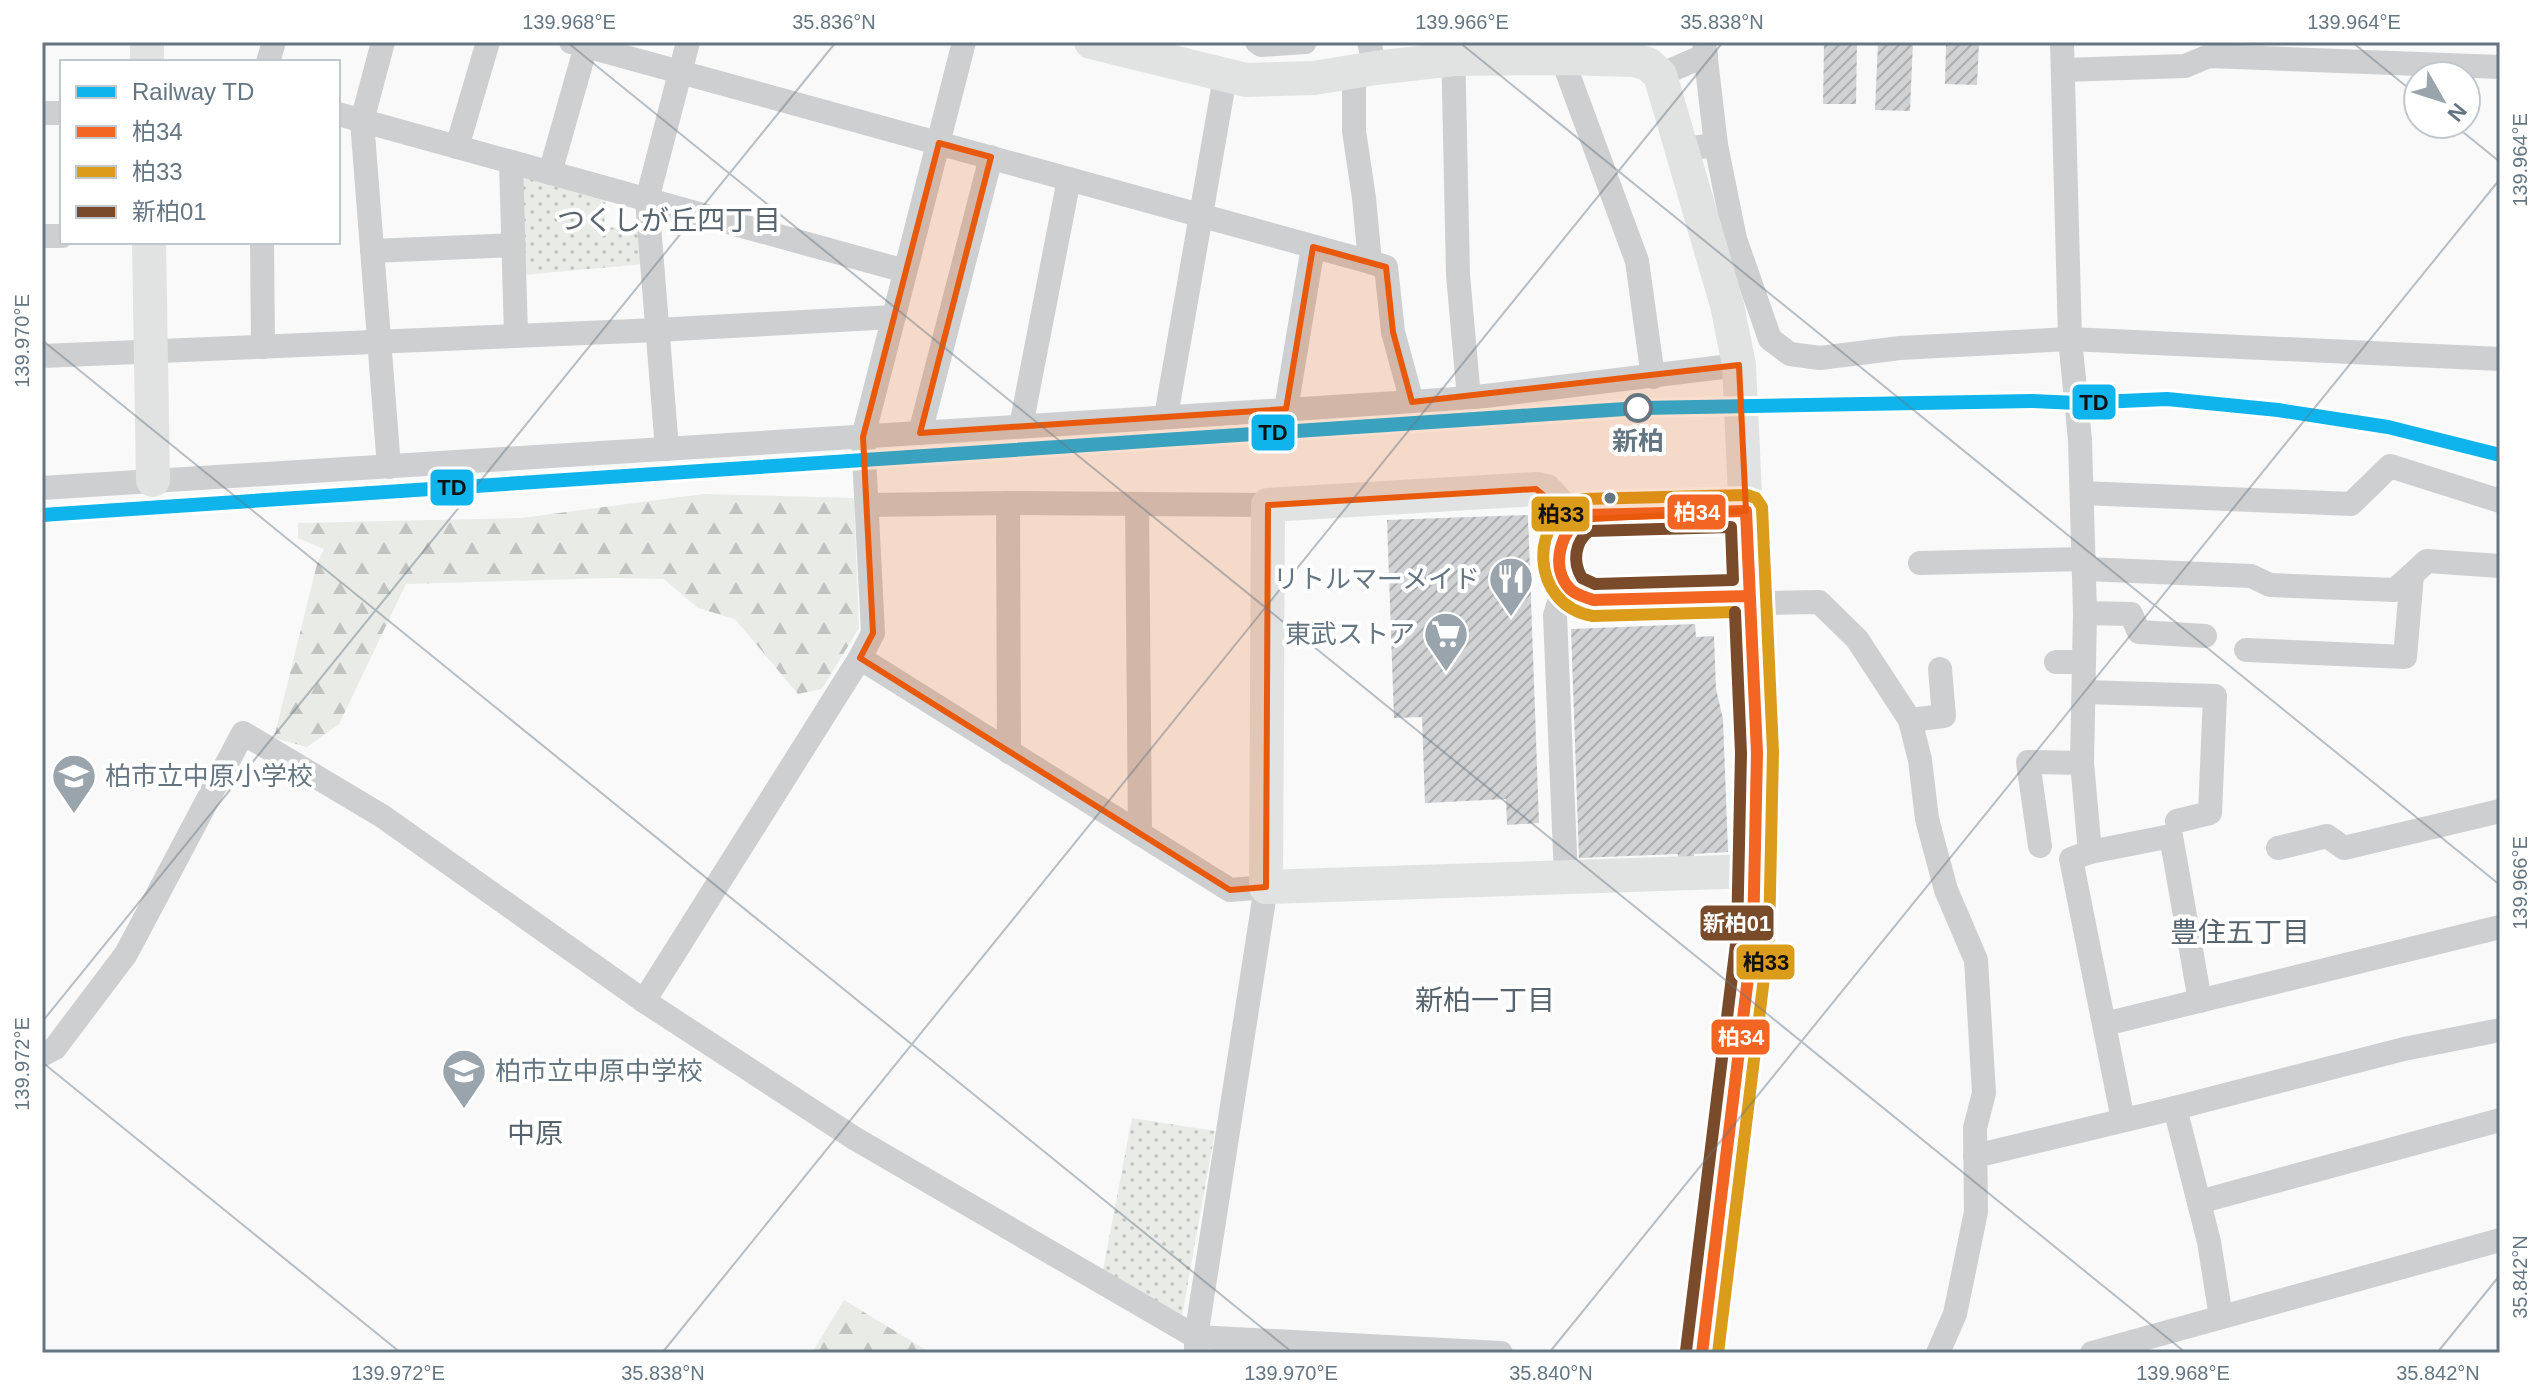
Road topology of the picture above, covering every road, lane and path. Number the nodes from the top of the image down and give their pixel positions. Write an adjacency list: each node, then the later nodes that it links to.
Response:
1 (383, 42): 21 (street)
2 (488, 42): 23 (street)
3 (688, 42): 17 (street)
4 (964, 42): 22 (street)
5 (1091, 42): 10 (street)
6 (1257, 42): 7 (street)
7 (1305, 42)
8 (2062, 42): 16 (street)
9 (578, 44): 17 (street); 27 (street)
10 (1139, 48): 19 (street)
11 (1705, 48): 18 (street); 24 (street)
12 (1562, 50): 13 (street); 18 (street); 48 (street)
13 (1454, 51): 14 (street); 49 (street)
14 (1366, 60): 19 (street); 36 (street)
15 (2500, 67): 16 (street)
16 (2063, 70): 41 (street)
17 (680, 73): 22 (street); 29 (street)
18 (1660, 75): 24 (street)
19 (1225, 77): 30 (street)
20 (340, 115): 21 (street)
21 (362, 121): 23 (street); 35 (street)
22 (939, 143): 25 (street); 37 (street)
23 (457, 147): 26 (street)
24 (1700, 147): 41 (street); 47 (street)
25 (991, 157): 28 (street); 54 (street)
26 (511, 162): 27 (street); 33 (street)
27 (550, 173): 29 (street)
28 (1069, 179): 30 (street); 53 (street)
29 (647, 200): 37 (street); 39 (street)
30 (1202, 216): 34 (street); 52 (street)
31 (149, 244): 44 (street)
32 (262, 244): 43 (street)
33 (514, 245): 35 (street); 40 (street)
34 (1313, 247): 36 (street); 51 (street)
35 (372, 251): 42 (street)
36 (1370, 262): 50 (street)
37 (905, 271): 38 (street)
38 (894, 317): 39 (street); 55 (street)
39 (657, 330): 40 (street); 56 (street)
40 (516, 336): 42 (street)
41 (2070, 339): 46 (street); 60 (street)
42 (379, 342): 43 (street); 57 (street)
43 (263, 347): 44 (street)
44 (152, 351): 45 (street); 58 (street)
45 (42, 356)
46 (2500, 359)
47 (1739, 365): 48 (street); 66 (street)
48 (1653, 377): 49 (street)
49 (1469, 398): 50 (street)
50 (1412, 402): 51 (street)
51 (1286, 409): 52 (street)
52 (1166, 416): 53 (street)
53 (1021, 426): 54 (street)
54 (920, 433): 55 (street)
55 (863, 437): 56 (street); 64 (street)
56 (667, 449): 57 (street)
57 (389, 467): 58 (street)
58 (153, 480): 59 (street)
59 (42, 488)
60 (2082, 493): 61 (street); 69 (street)
61 (2500, 501)
62 (1008, 503): 63 (street); 64 (street); 83 (street)
63 (1137, 504): 65 (street); 87 (street)
64 (867, 505): 77 (street)
65 (1268, 505): 67 (street); 93 (street)
66 (1746, 511): 67 (street); 73 (street)
67 (1573, 520): 72 (street)
68 (1920, 563): 69 (street)
69 (2084, 564): 71 (street); 74 (street)
70 (2500, 566): 71 (street)
71 (2412, 575): 76 (street)
72 (1570, 589): 73 (street); 92 (street)
73 (1748, 596): 82 (street); 91 (street)
74 (2085, 613): 75 (street); 79 (street)
75 (2205, 636)
76 (2246, 650)
77 (860, 658): 83 (street); 95 (street)
78 (2056, 662): 79 (street)
79 (2084, 662): 81 (street)
80 (1940, 669): 82 (street)
81 (2084, 692): 84 (street); 86 (street)
82 (1910, 720): 103 (street)
83 (1009, 752): 87 (street)
84 (2082, 763): 88 (street); 90 (street)
85 (2500, 811): 89 (street)
86 (2177, 821)
87 (1140, 834): 93 (street)
88 (2040, 846)
89 (2278, 848)
90 (2090, 852): 96 (street); 97 (street)
91 (1755, 871): 92 (street); 109 (street)
92 (1566, 877): 93 (street)
93 (1266, 887): 107 (street)
94 (2500, 927): 96 (street)
95 (644, 1001): 99 (street); 107 (street)
96 (2200, 1001): 97 (street)
97 (2105, 1024): 101 (street)
98 (2500, 1030): 100 (street)
99 (42, 1055)
100 (2175, 1108): 101 (street); 104 (street)
101 (2123, 1120): 103 (street)
102 (2500, 1120): 104 (street)
103 (1975, 1156): 110 (street)
104 (2199, 1202): 106 (street)
105 (2500, 1240): 106 (street)
106 (2221, 1317): 111 (street)
107 (1196, 1345): 108 (street)
108 (1501, 1353)
109 (1702, 1353)
110 (1938, 1353)
111 (2092, 1353)

